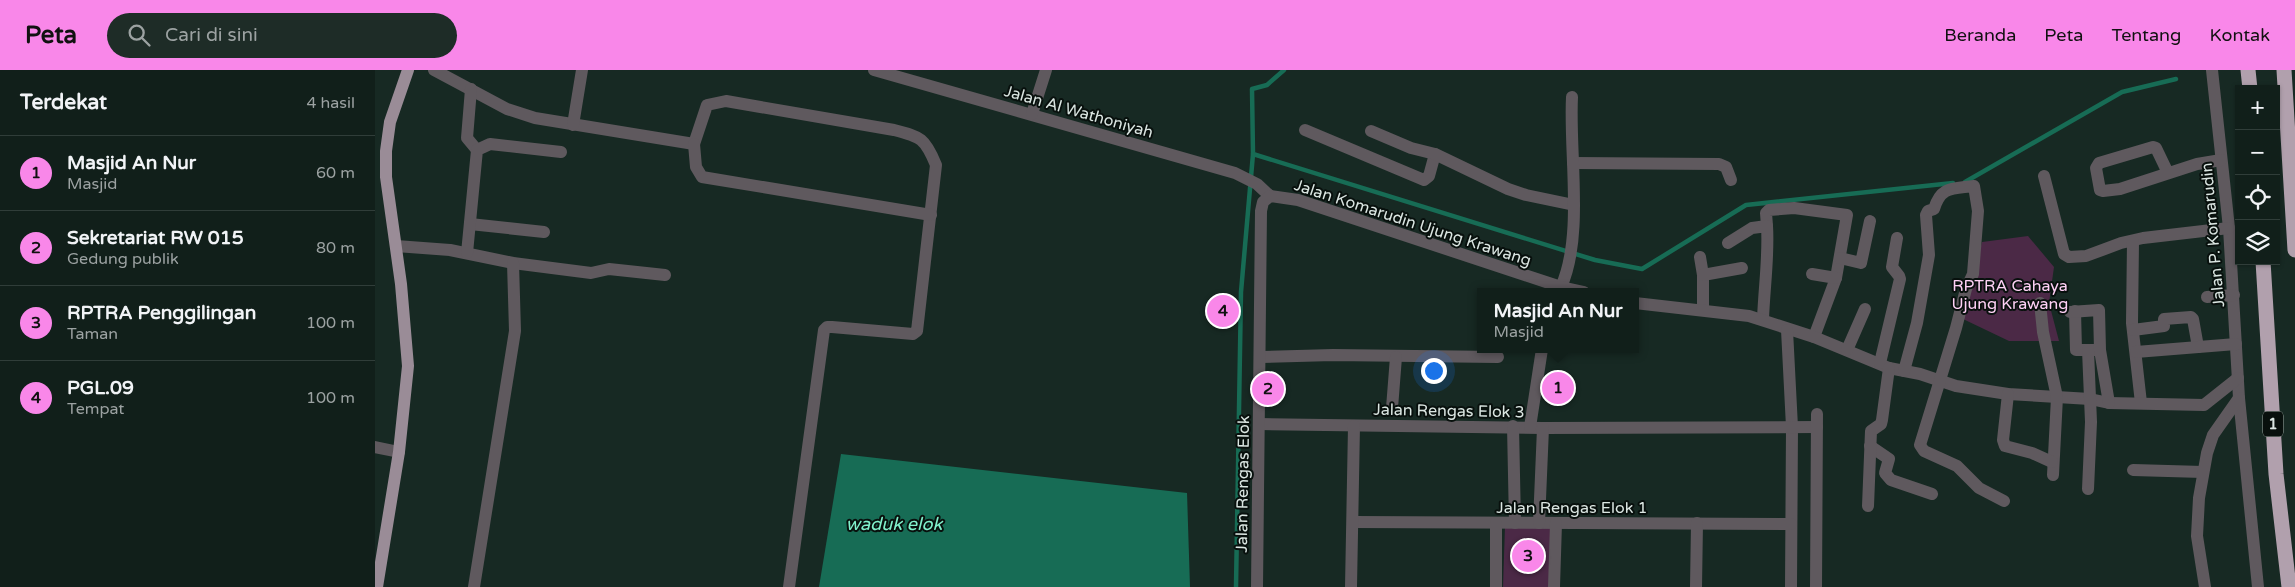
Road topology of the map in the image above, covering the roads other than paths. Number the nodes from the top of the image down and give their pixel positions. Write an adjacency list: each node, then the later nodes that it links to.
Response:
1 (408, 70): 39 (main road)
2 (434, 70): 9 (street)
3 (582, 70): 15 (street)
4 (874, 70): 10 (street, Jalan Al Wathoniyah)
5 (1046, 70): 14 (street)
6 (2212, 70): 22 (street, Jalan P. Komarudin)
7 (2249, 70): 11 (highway)
8 (2284, 70): 40 (highway)
9 (449, 74): 12 (street)
10 (906, 74): 14 (street, Jalan Al Wathoniyah)
11 (2249, 85)
12 (471, 89): 15 (street); 19 (street)
13 (1572, 98): 23 (street)
14 (1032, 114): 27 (street, Jalan Al Wathoniyah)
15 (573, 125): 18 (street)
16 (1305, 130): 21 (street)
17 (1371, 130): 21 (street)
18 (694, 144): 29 (street); 29 (street)
19 (477, 150): 20 (street); 31 (street)
20 (561, 152)
21 (1435, 154): 28 (street)
22 (2221, 160): 24 (street); 33 (street, Jalan P. Komarudin)
23 (1573, 163): 26 (street); 28 (street)
24 (2169, 173): 24 (street)
25 (2044, 176): 37 (street)
26 (1731, 180)
27 (1270, 196): 34 (street, Jalan Komarudin Ujung Krawang); 51 (street, Jalan Komarudin Ujung Krawang)
28 (1574, 204): 51 (street)
29 (931, 214): 109 (street)
30 (1870, 221): 43 (street)
31 (470, 224): 35 (street); 41 (street)
32 (1767, 226): 38 (street); 43 (street); 59 (street)
33 (2229, 228): 37 (street); 53 (street, Jalan P. Komarudin)
34 (1261, 231): 69 (street, Jalan Rengas Elok)
35 (544, 232)
36 (1897, 238): 72 (street)
37 (2133, 242): 60 (street)
38 (1728, 243)
39 (396, 246): 41 (street); 91 (main road)
40 (2295, 250)
41 (467, 253): 44 (street)
42 (1700, 257): 49 (street)
43 (1840, 258): 50 (street)
44 (513, 263): 48 (street); 108 (street)
45 (2263, 265): 119 (highway, 1)
46 (1742, 268): 49 (street)
47 (1812, 274): 50 (street)
48 (665, 275)
49 (1703, 275): 58 (street)
50 (1836, 278): 62 (street)
51 (1561, 287): 52 (street, Jalan Komarudin Ujung Krawang)
52 (1566, 288)
53 (2234, 295): 54 (street); 63 (street, Jalan P. Komarudin)
54 (2207, 297)
55 (1639, 303): 58 (street)
56 (2040, 303): 77 (street)
57 (1865, 309): 65 (street)
58 (1703, 310): 59 (street)
59 (1763, 320): 61 (street)
60 (2133, 326): 64 (street); 67 (street)
61 (1787, 330): 62 (street); 87 (street)
62 (1814, 337): 65 (street)
63 (2236, 344): 64 (street); 74 (street, Jalan P. Komarudin)
64 (2197, 347): 67 (street)
65 (1847, 350): 72 (street)
66 (2094, 350): 66 (street); 79 (street); 80 (street)
67 (2136, 352): 81 (street)
68 (1540, 353): 86 (street)
69 (1261, 356): 70 (street); 83 (street, Jalan Rengas Elok)
70 (1396, 356): 71 (street); 82 (street)
71 (1498, 357)
72 (1885, 366): 73 (street); 89 (street)
73 (1904, 371): 75 (street); 75 (street)
74 (2238, 378): 78 (street, Jalan P. Komarudin); 81 (street)
75 (1940, 381): 76 (street); 98 (street)
76 (2007, 394): 77 (street); 92 (street)
77 (2057, 397): 79 (street); 92 (street)
78 (2239, 398): 94 (street); 118 (street, Jalan P. Komarudin)
79 (2090, 399): 80 (street); 96 (street)
80 (2109, 403): 81 (street)
81 (2141, 403)
82 (1392, 408)
83 (1260, 424): 84 (street, Jalan Rengas Elok 3); 110 (street, Jalan Rengas Elok)
84 (1354, 426): 85 (street, Jalan Rengas Elok 3); 100 (street)
85 (1513, 426): 86 (street, Jalan Rengas Elok 3); 102 (street)
86 (1530, 427): 88 (street, Jalan Rengas Elok 3)
87 (1792, 427): 88 (street, Jalan Rengas Elok 3); 106 (street); 116 (street, Jalan Rengas Elok 3)
88 (1543, 428): 103 (street)
89 (1870, 446): 97 (street); 99 (street)
90 (375, 447): 91 (street)
91 (399, 452): 107 (main road)
92 (2052, 462): 95 (street)
93 (2133, 470): 94 (street)
94 (2203, 472): 117 (street)
95 (2053, 475)
96 (2088, 489)
97 (1932, 494)
98 (2004, 501)
99 (1868, 506)
100 (1353, 522): 101 (street, Jalan Rengas Elok 1); 111 (street)
101 (1496, 523): 102 (street, Jalan Rengas Elok 1); 112 (street)
102 (1515, 523): 103 (street, Jalan Rengas Elok 1)
103 (1539, 523): 104 (street, Jalan Rengas Elok 1)
104 (1556, 523): 105 (street, Jalan Rengas Elok 1); 113 (street)
105 (1697, 523): 106 (street, Jalan Rengas Elok 1); 114 (street)
106 (1791, 524): 115 (street)
107 (377, 587)
108 (474, 587)
109 (789, 587)
110 (1257, 587)
111 (1351, 587)
112 (1496, 587)
113 (1554, 587)
114 (1696, 587)
115 (1791, 587)
116 (1816, 587)
117 (2205, 587)
118 (2258, 587)
119 (2289, 587)

